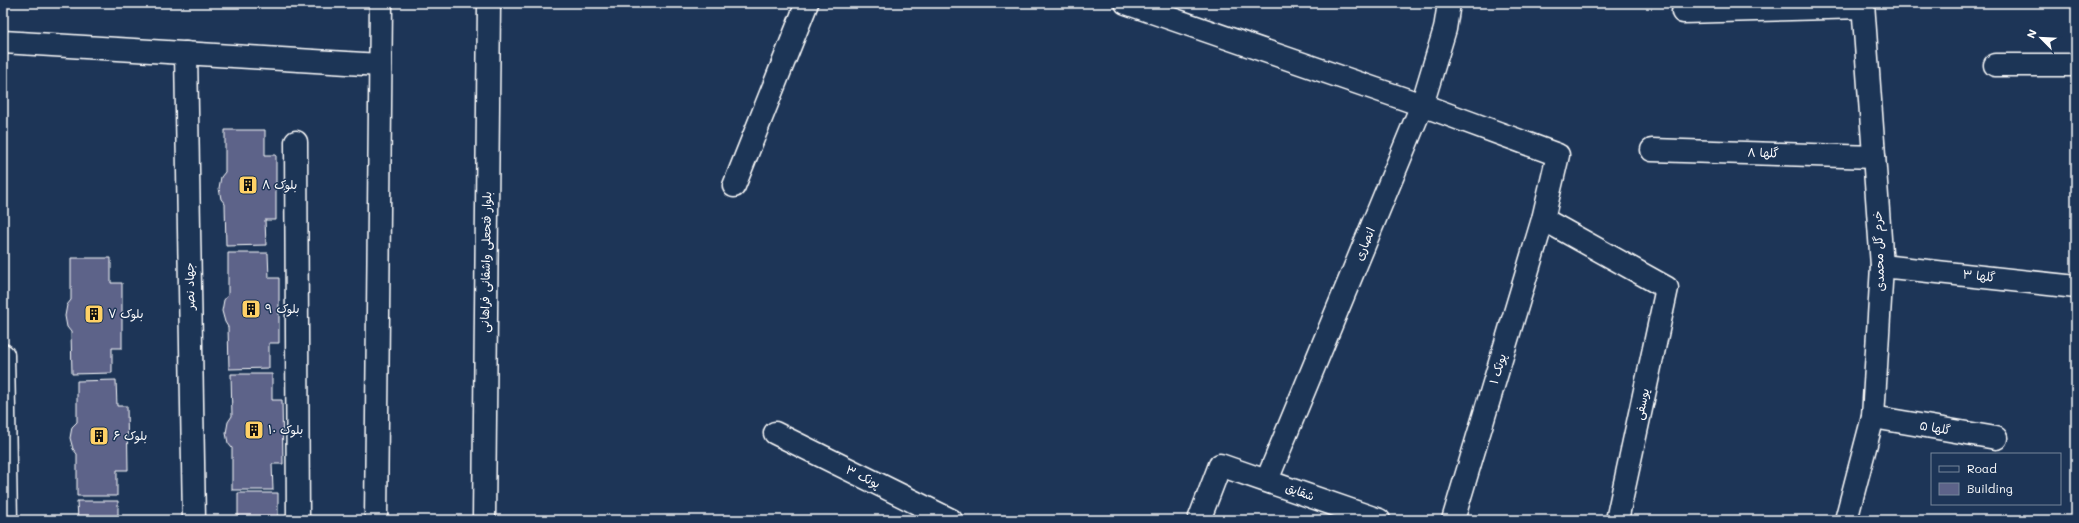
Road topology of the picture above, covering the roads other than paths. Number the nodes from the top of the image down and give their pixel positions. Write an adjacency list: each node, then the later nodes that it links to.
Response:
1 (381, 3): 10 (street)
2 (489, 3): 30 (street, بلوار فتحعلی واشقانی فراهانی)
3 (807, 3): 17 (street)
4 (1126, 3): 13 (street)
5 (1450, 3): 13 (street, انصاری)
6 (1863, 5): 7 (street); 16 (street, خرم گل محمدی)
7 (1683, 12)
8 (3, 42): 9 (street)
9 (186, 53): 10 (street); 27 (street, جهاد نصر)
10 (380, 65): 29 (street)
11 (1995, 65): 12 (street)
12 (2076, 65)
13 (1422, 105): 18 (street, پونک ۱); 25 (street, انصاری)
14 (296, 142): 28 (street)
15 (1652, 150): 16 (street, گلها ۸)
16 (1874, 157): 19 (street, خرم گل محمدی)
17 (734, 186)
18 (1543, 219): 34 (street, پونک ۱); 35 (street, یوسفی)
19 (1882, 266): 20 (street, گلها ۳); 22 (street, خرم گل محمدی)
20 (2076, 287)
21 (3, 355): 26 (street)
22 (1873, 417): 24 (street, گلها ۵); 36 (street, خرم گل محمدی)
23 (775, 433): 31 (street, پونک ۳)
24 (1996, 438)
25 (1267, 480): 32 (street, شقایق); 33 (street, شقایق)
26 (6, 520)
27 (194, 520)
28 (298, 520)
29 (376, 520)
30 (484, 520)
31 (951, 520)
32 (1199, 520)
33 (1380, 520)
34 (1454, 520)
35 (1617, 520)
36 (1846, 520)

